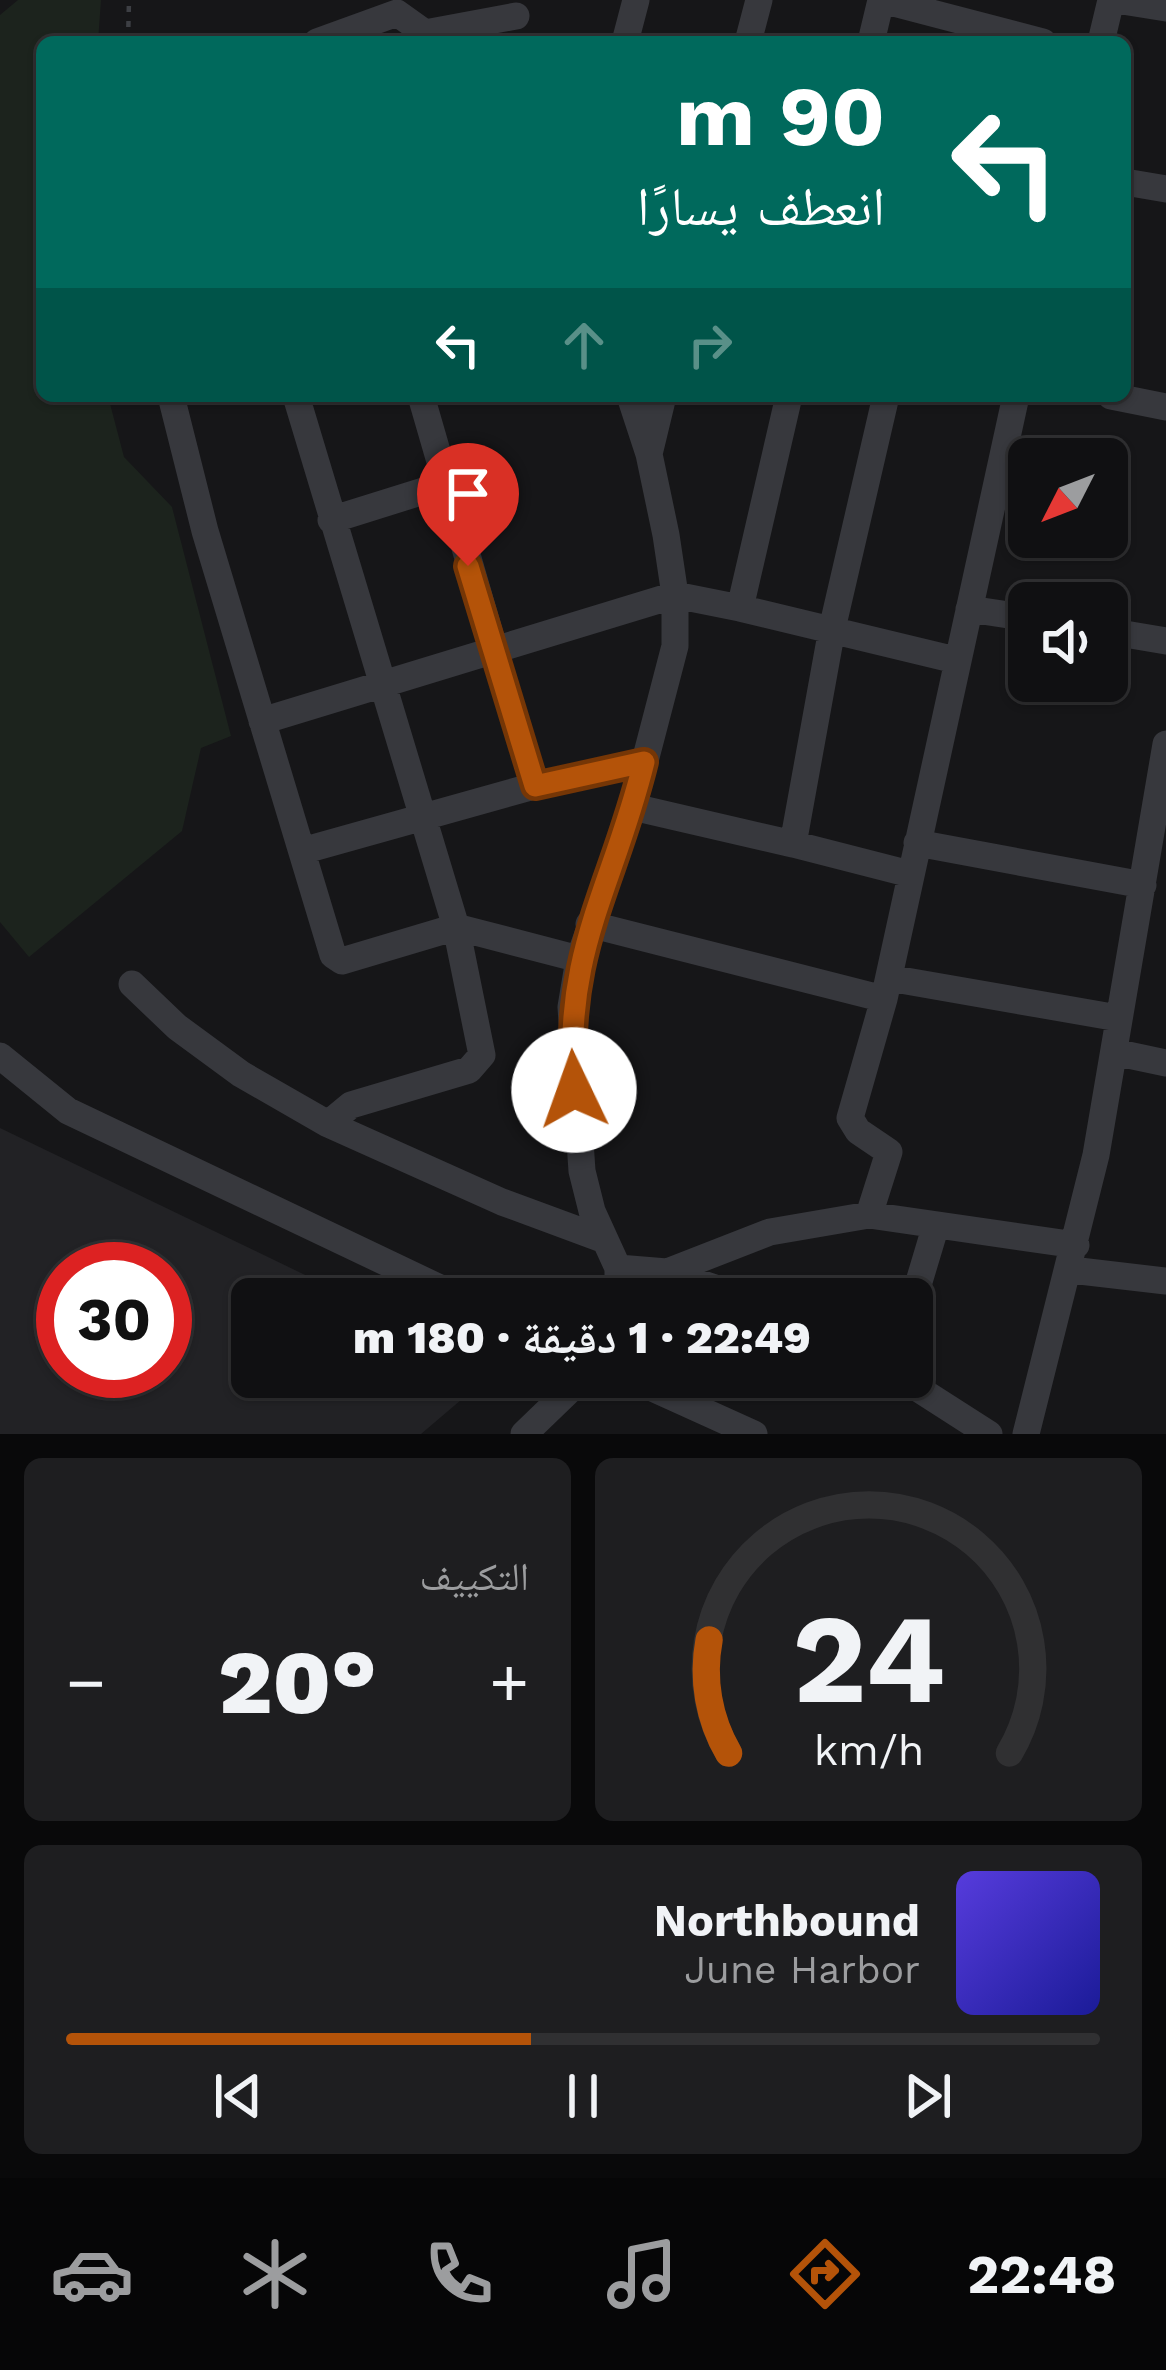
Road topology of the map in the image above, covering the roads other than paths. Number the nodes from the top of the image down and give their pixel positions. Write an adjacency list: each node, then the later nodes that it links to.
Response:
1 (636, 0): 9 (street)
2 (759, 0): 10 (street)
3 (881, 0): 7 (street); 11 (street)
4 (1114, 0): 5 (street); 13 (street)
5 (1166, 8)
6 (516, 20): 8 (street)
7 (974, 22): 12 (street)
8 (328, 36)
9 (627, 36)
10 (750, 36)
11 (872, 36)
12 (1022, 36)
13 (1103, 36)
14 (1131, 183): 15 (street)
15 (1166, 189)
16 (1131, 400): 25 (street)
17 (173, 402): 39 (street)
18 (298, 402): 28 (street)
19 (422, 402): 27 (street)
20 (632, 402): 26 (street)
21 (662, 402): 26 (street)
22 (788, 402): 30 (street)
23 (885, 402): 33 (street)
24 (1015, 402): 31 (street)
25 (1166, 407)
26 (650, 454): 29 (street)
27 (443, 485): 28 (street); 36 (street)
28 (331, 520): 38 (street)
29 (675, 595): 30 (street); 36 (street); 41 (street)
30 (740, 608): 33 (street)
31 (969, 609): 32 (street); 37 (street)
32 (1008, 615)
33 (832, 629): 37 (street); 47 (street)
34 (1128, 635): 35 (street)
35 (1166, 641)
36 (493, 647): 38 (street); 42 (street)
37 (956, 660): 46 (street)
38 (379, 684): 39 (street); 44 (street)
39 (262, 721): 48 (street)
40 (1166, 744): 45 (street)
41 (644, 762): 42 (street); 43 (street)
42 (535, 786): 44 (street)
43 (633, 807): 47 (street); 51 (street)
44 (420, 820): 48 (street); 52 (street)
45 (1159, 836): 50 (street)
46 (917, 843): 49 (street); 50 (street)
47 (793, 844): 49 (street)
48 (302, 851): 52 (street)
49 (910, 874): 55 (street)
50 (1143, 885): 56 (street)
51 (589, 924): 53 (street); 55 (street)
52 (456, 927): 53 (street); 60 (street)
53 (579, 958): 63 (street)
54 (132, 984): 60 (street)
55 (886, 988): 56 (street); 61 (street)
56 (1118, 1018): 57 (street)
57 (1114, 1052): 59 (street); 64 (street)
58 (0, 1056): 67 (street)
59 (1166, 1063)
60 (328, 1124): 63 (street)
61 (869, 1215): 62 (street); 66 (street)
62 (936, 1225): 64 (street); 70 (street)
63 (605, 1240): 65 (street)
64 (1073, 1257): 71 (street); 78 (street)
65 (618, 1268): 66 (street); 68 (street)
66 (667, 1272): 69 (street)
67 (419, 1278)
68 (618, 1278)
69 (685, 1278)
70 (920, 1278)
71 (1166, 1282)
72 (562, 1398): 75 (street)
73 (674, 1398): 76 (street)
74 (933, 1398): 77 (street)
75 (524, 1434)
76 (754, 1434)
77 (989, 1434)
78 (1026, 1434)

